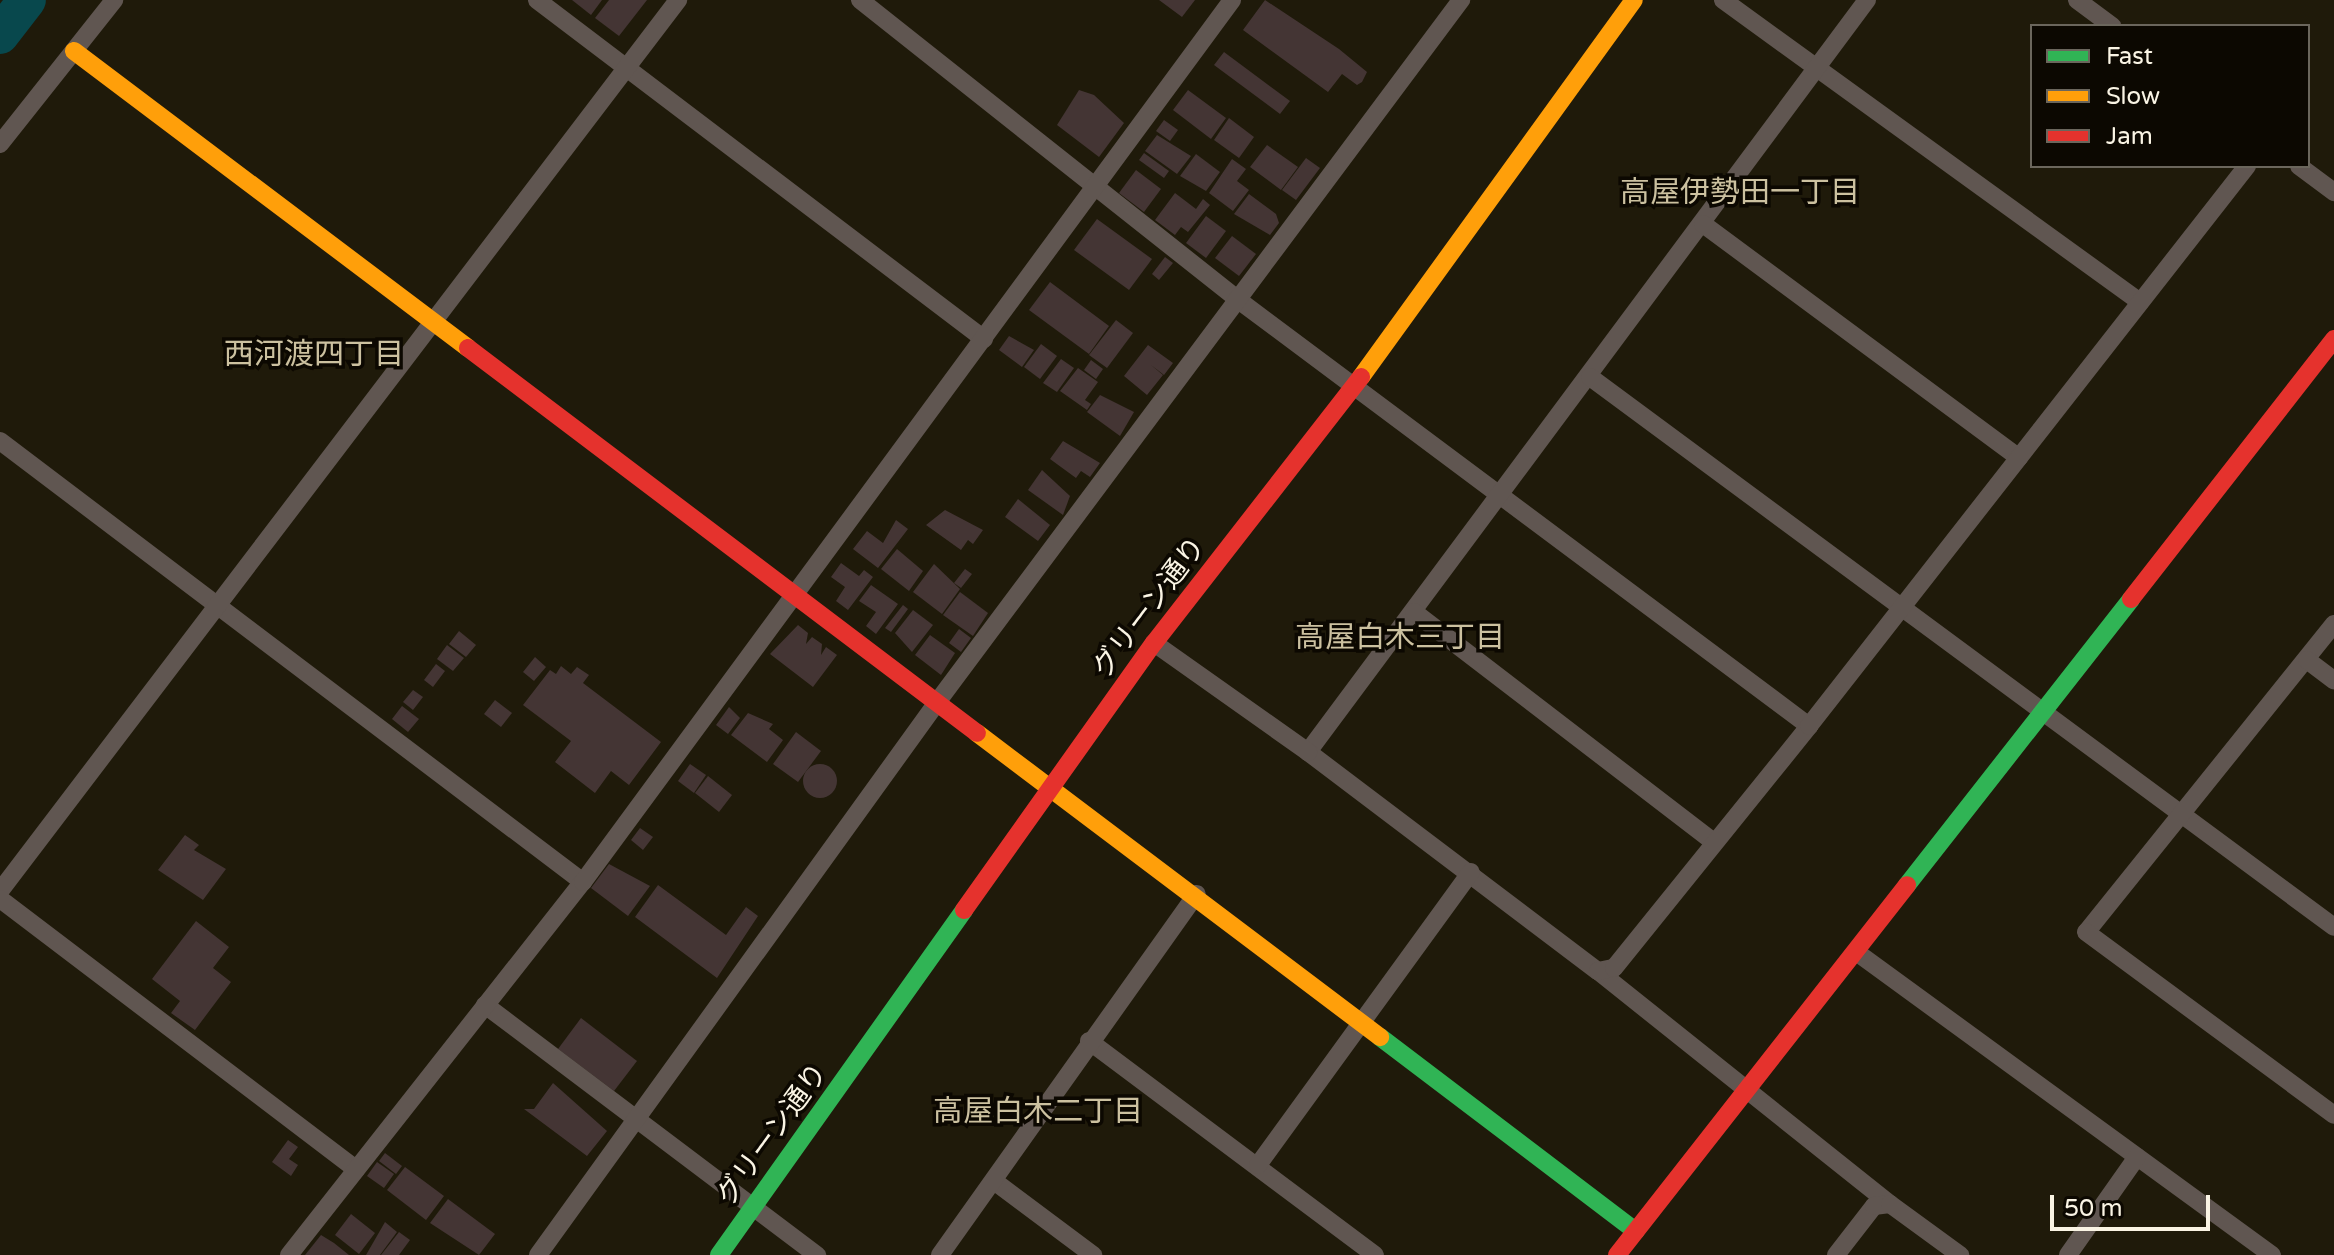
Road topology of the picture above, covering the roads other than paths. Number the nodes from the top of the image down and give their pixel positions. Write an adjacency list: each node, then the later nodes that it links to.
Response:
1 (114, 0): 12 (street)
2 (537, 0): 13 (street)
3 (678, 0): 13 (street)
4 (860, 0): 18 (street)
5 (1232, 0): 18 (street)
6 (1461, 0): 21 (street)
7 (1634, 0): 27 (street, グリーン通り)
8 (1723, 0): 14 (street)
9 (1867, 0): 14 (street)
10 (2077, 0): 11 (street)
11 (2109, 24)
12 (74, 51): 15 (street); 23 (street)
13 (628, 67): 23 (street); 24 (street)
14 (1816, 70): 20 (street); 22 (street)
15 (0, 144)
16 (2245, 168): 22 (street)
17 (2302, 168): 19 (street)
18 (1094, 185): 21 (street); 24 (street)
19 (2334, 192)
20 (1703, 224): 26 (street); 29 (street)
21 (1237, 299): 27 (street); 39 (street)
22 (2140, 302): 29 (street)
23 (437, 319): 31 (street); 32 (street)
24 (984, 339): 31 (street)
25 (2334, 339): 40 (street)
26 (1590, 377): 30 (street); 33 (street)
27 (1353, 387): 30 (street); 36 (street, グリーン通り)
28 (0, 441): 32 (street)
29 (2019, 458): 33 (street)
30 (1502, 494): 34 (street); 41 (street)
31 (795, 595): 39 (street); 47 (street)
32 (220, 602): 47 (street); 48 (street)
33 (1900, 608): 40 (street); 41 (street)
34 (1414, 612): 42 (street); 45 (street)
35 (2334, 624): 37 (street)
36 (1154, 643): 42 (street); 43 (street, グリーン通り)
37 (2307, 660): 38 (street); 44 (street)
38 (2334, 680)
39 (938, 701): 43 (street); 59 (street)
40 (2041, 714): 44 (street); 52 (street)
41 (1809, 726): 45 (street)
42 (1308, 752): 46 (street)
43 (1052, 791): 49 (street); 65 (street, グリーン通り)
44 (2183, 815): 51 (street); 58 (street)
45 (1714, 842): 53 (street)
46 (1471, 872): 53 (street); 55 (street)
47 (583, 882): 54 (street)
48 (0, 891)
49 (1197, 894): 55 (street); 56 (street)
50 (0, 899): 62 (street)
51 (2334, 927)
52 (1859, 954): 57 (street); 60 (street)
53 (1598, 971): 57 (street)
54 (485, 1005): 59 (street); 62 (street)
55 (1360, 1017): 61 (street); 66 (street)
56 (1089, 1041): 61 (street); 63 (street)
57 (1748, 1088): 64 (street); 66 (street)
58 (2334, 1115)
59 (637, 1119): 65 (street); 68 (street)
60 (2137, 1157): 77 (street); 78 (street)
61 (1258, 1165): 73 (street)
62 (356, 1169): 67 (street)
63 (994, 1181): 71 (street); 72 (street)
64 (1890, 1204): 75 (street); 76 (street)
65 (755, 1208): 69 (street, グリーン通り); 70 (street)
66 (1636, 1231): 74 (street)
67 (289, 1255)
68 (538, 1255)
69 (719, 1255)
70 (817, 1255)
71 (940, 1255)
72 (1093, 1255)
73 (1375, 1255)
74 (1617, 1255)
75 (1836, 1255)
76 (1960, 1255)
77 (2068, 1255)
78 (2272, 1255)

